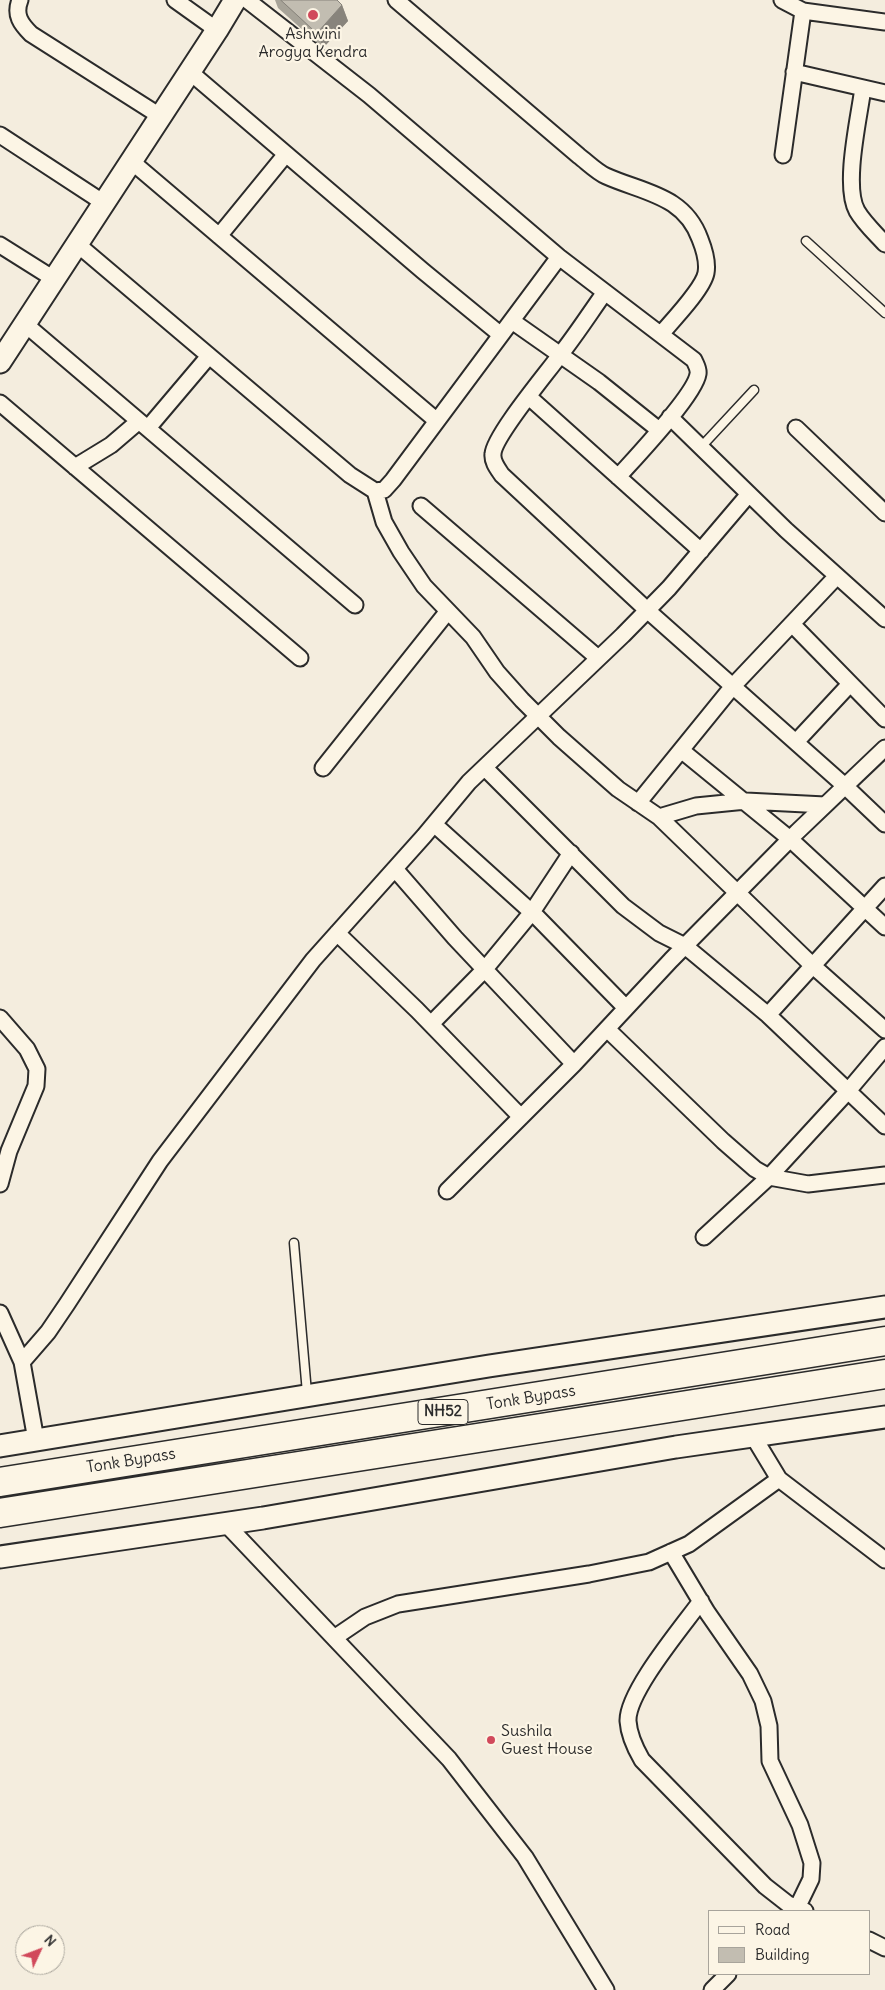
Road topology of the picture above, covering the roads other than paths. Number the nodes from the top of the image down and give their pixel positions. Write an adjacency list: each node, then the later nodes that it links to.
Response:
1 (20, 0): 14 (street)
2 (175, 0): 9 (street)
3 (235, 0): 9 (street)
4 (247, 0): 25 (street)
5 (396, 0): 33 (street)
6 (782, 0): 7 (street)
7 (803, 11): 8 (street); 11 (street)
8 (885, 22)
9 (217, 30): 10 (street)
10 (190, 72): 14 (street); 16 (street)
11 (794, 72): 12 (street); 17 (street)
12 (863, 88): 13 (street); 23 (street)
13 (885, 93)
14 (160, 116): 18 (street)
15 (0, 135): 19 (street)
16 (286, 154): 20 (street); 34 (street)
17 (783, 155)
18 (131, 161): 19 (street); 20 (street)
19 (104, 203): 22 (street)
20 (220, 236): 42 (street)
21 (806, 241): 29 (lane)
22 (77, 244): 26 (street); 37 (street)
23 (885, 244)
24 (0, 245): 26 (street)
25 (559, 258): 27 (street); 31 (street)
26 (54, 279): 32 (street)
27 (605, 292): 33 (street); 36 (street)
28 (885, 300): 29 (lane)
29 (878, 307): 30 (lane)
30 (885, 313)
31 (512, 321): 34 (street); 36 (street)
32 (25, 324): 35 (street); 43 (street)
33 (661, 334): 41 (street)
34 (501, 335): 42 (street)
35 (3, 350)
36 (561, 355): 39 (street); 45 (street)
37 (209, 356): 43 (street); 49 (street)
38 (754, 390): 46 (lane)
39 (529, 397): 48 (street); 56 (street)
40 (0, 403): 47 (street)
41 (670, 417): 45 (street); 46 (street)
42 (437, 421): 49 (street)
43 (143, 424): 47 (street); 55 (street)
44 (796, 428): 52 (street)
45 (659, 430): 48 (street)
46 (701, 447): 50 (street)
47 (75, 467): 60 (street)
48 (618, 477): 53 (street)
49 (375, 490): 57 (street)
50 (749, 494): 53 (street); 54 (street)
51 (421, 506): 61 (street)
52 (885, 513)
53 (700, 551): 56 (street)
54 (837, 576): 58 (street); 59 (street)
55 (355, 606)
56 (647, 610): 61 (street); 63 (street)
57 (448, 611): 64 (street); 69 (street)
58 (885, 619)
59 (792, 624): 62 (street); 63 (street)
60 (300, 658)
61 (598, 658): 64 (street)
62 (850, 684): 65 (street); 66 (street)
63 (733, 686): 66 (street); 68 (street)
64 (539, 716): 70 (street); 73 (street)
65 (885, 719)
66 (796, 742): 71 (street)
67 (885, 748): 71 (street)
68 (681, 750): 72 (street); 73 (street)
69 (323, 768)
70 (484, 768): 76 (street); 79 (street)
71 (845, 786): 74 (street); 77 (street)
72 (746, 801): 74 (street); 75 (street); 78 (street)
73 (638, 803): 75 (street)
74 (825, 805): 78 (street)
75 (659, 817): 82 (street)
76 (434, 824): 80 (street); 84 (street)
77 (885, 824)
78 (790, 839): 82 (street); 83 (street)
79 (571, 853): 84 (street); 87 (street)
80 (395, 869): 86 (street); 89 (street)
81 (885, 886): 83 (street)
82 (738, 892): 87 (street); 88 (street)
83 (864, 908): 85 (street); 88 (street)
84 (532, 912): 89 (street); 90 (street)
85 (885, 927)
86 (337, 933): 93 (street); 110 (street)
87 (685, 946): 90 (street); 91 (street)
88 (812, 965): 91 (street); 95 (street)
89 (485, 969): 93 (street); 97 (street)
90 (626, 1008): 94 (street)
91 (768, 1015): 98 (street)
92 (0, 1018): 103 (street)
93 (431, 1024): 99 (street)
94 (607, 1029): 97 (street); 102 (street)
95 (885, 1030)
96 (885, 1046): 98 (street)
97 (574, 1064): 99 (street)
98 (848, 1091): 100 (street); 102 (street)
99 (521, 1117): 104 (street)
100 (885, 1126)
101 (885, 1175): 102 (street)
102 (769, 1177): 105 (street)
103 (0, 1184)
104 (447, 1191)
105 (704, 1237)
106 (294, 1243): 112 (lane)
107 (885, 1307): 112 (street)
108 (0, 1313): 110 (street)
109 (885, 1342): 118 (highway, Tonk Bypass / NH52)
110 (22, 1362): 115 (street)
111 (885, 1374): 119 (highway, NH52)
112 (307, 1396): 115 (street)
113 (885, 1417): 114 (street)
114 (753, 1436): 117 (street); 120 (street)
115 (36, 1440): 116 (street)
116 (0, 1446)
117 (779, 1479): 121 (street); 123 (street)
118 (0, 1482)
119 (0, 1513)
120 (226, 1523): 122 (street); 125 (street)
121 (672, 1552): 124 (street); 125 (street)
122 (0, 1557)
123 (885, 1560)
124 (701, 1601): 126 (street); 126 (street)
125 (334, 1638): 130 (street)
126 (799, 1910)
127 (870, 1940): 128 (street)
128 (885, 1948)
129 (727, 1975): 131 (street)
130 (606, 1990)
131 (712, 1990)

